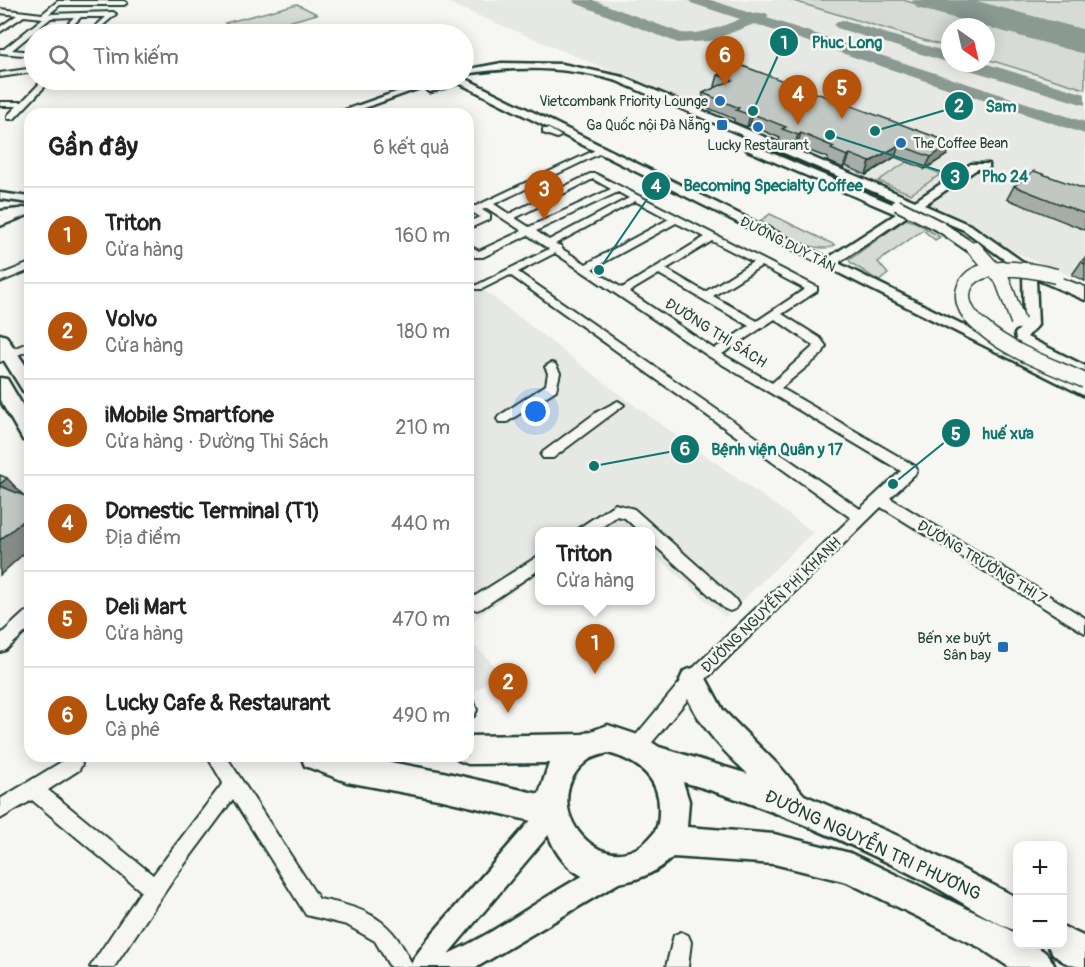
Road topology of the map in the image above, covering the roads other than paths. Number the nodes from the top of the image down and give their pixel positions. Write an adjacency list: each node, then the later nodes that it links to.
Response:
1 (0, 11): 2 (street)
2 (9, 13): 3 (street); 5 (street)
3 (21, 15): 6 (street); 11 (street)
4 (112, 15): 6 (street); 7 (street); 10 (street)
5 (0, 16)
6 (46, 16): 7 (street); 8 (street)
7 (80, 16): 9 (street)
8 (36, 24)
9 (72, 24)
10 (102, 24)
11 (0, 30)
12 (24, 34): 13 (street)
13 (3, 52): 14 (street)
14 (24, 55)
15 (24, 67): 18 (street)
16 (474, 71): 41 (street)
17 (24, 72): 18 (street)
18 (19, 73): 19 (street)
19 (0, 75)
20 (474, 76): 72 (street, bridge)
21 (474, 78): 32 (street)
22 (474, 85): 35 (street, ĐƯỜNG DUY TÂN)
23 (37, 90): 26 (street)
24 (420, 90): 27 (street)
25 (0, 104): 26 (street)
26 (24, 104): 30 (street)
27 (374, 106): 28 (street); 29 (street)
28 (365, 108)
29 (370, 108)
30 (11, 117)
31 (546, 131): 33 (street)
32 (723, 135)
33 (556, 136)
34 (744, 144): 47 (street)
35 (602, 149): 40 (street); 58 (street, ĐƯỜNG DUY TÂN)
36 (985, 165): 41 (street)
37 (616, 189): 39 (street); 49 (street); 53 (street)
38 (0, 196): 42 (street)
39 (635, 198): 50 (street); 55 (street)
40 (488, 204): 43 (street); 49 (street, ĐƯỜNG THI SÁCH)
41 (915, 205): 47 (street); 63 (street)
42 (24, 206)
43 (474, 208)
44 (24, 209): 48 (street)
45 (474, 209): 52 (street)
46 (24, 210): 51 (main road)
47 (902, 212): 58 (street)
48 (0, 214)
49 (509, 217): 53 (street, ĐƯỜNG THI SÁCH)
50 (676, 219): 54 (street); 59 (street)
51 (0, 222)
52 (474, 223)
53 (531, 231): 55 (street, ĐƯỜNG THI SÁCH); 56 (street)
54 (712, 237): 57 (street); 61 (street)
55 (554, 246): 59 (street, ĐƯỜNG THI SÁCH); 62 (street)
56 (474, 252)
57 (760, 262): 68 (street); 70 (street)
58 (828, 264): 75 (street, ĐƯỜNG DUY TÂN)
59 (586, 268): 67 (street, ĐƯỜNG THI SÁCH)
60 (24, 269): 64 (street)
61 (658, 269): 67 (street); 68 (street)
62 (510, 272): 65 (street); 90 (street)
63 (1029, 272): 66 (street); 69 (street); 72 (street)
64 (0, 279)
65 (478, 287)
66 (1085, 289): 80 (street, bridge)
67 (622, 292): 76 (street, ĐƯỜNG THI SÁCH)
68 (706, 296): 71 (street)
69 (1085, 296)
70 (774, 314): 71 (street); 82 (street)
71 (758, 326): 76 (street)
72 (1021, 332): 75 (street); 78 (street)
73 (24, 347): 74 (street)
74 (3, 351): 79 (main road)
75 (1008, 353): 83 (street, ĐƯỜNG DUY TÂN)
76 (714, 354): 82 (street, ĐƯỜNG THI SÁCH)
77 (551, 367): 85 (street)
78 (1085, 372)
79 (24, 378)
80 (1085, 381)
81 (0, 384): 86 (main road)
82 (773, 388): 88 (street, ĐƯỜNG THI SÁCH)
83 (1085, 391)
84 (618, 405): 87 (street)
85 (503, 419)
86 (24, 425)
87 (548, 455)
88 (910, 470): 89 (street, ĐƯỜNG NGUYỄN PHI KHANH)
89 (880, 499): 90 (street, ĐƯỜNG NGUYỄN PHI KHANH); 98 (street, ĐƯỜNG TRƯỜNG THI 7)
90 (861, 517): 100 (street, ĐƯỜNG NGUYỄN PHI KHANH)
91 (590, 527): 92 (street)
92 (645, 527)
93 (655, 536): 96 (street)
94 (535, 564): 95 (street)
95 (477, 603)
96 (730, 604)
97 (24, 623): 99 (street)
98 (1085, 626)
99 (0, 645)
100 (693, 680): 103 (street, ĐƯỜNG NGUYỄN PHI KHANH); 109 (main road)
101 (580, 747): 102 (main road); 103 (main road); 111 (main road)
102 (474, 750)
103 (647, 753): 109 (main road, ĐƯỜNG NGUYỄN TRI PHƯƠNG); 112 (main road)
104 (220, 762): 107 (street)
105 (331, 762): 111 (main road)
106 (73, 764): 108 (street)
107 (233, 784): 114 (street); 121 (street)
108 (33, 789): 110 (street); 114 (street)
109 (799, 808): 115 (main road, ĐƯỜNG NGUYỄN TRI PHƯƠNG)
110 (0, 810)
111 (553, 812): 113 (main road); 122 (street)
112 (665, 842): 113 (main road); 124 (main road, ĐƯỜNG NGUYỄN TRI PHƯƠNG)
113 (624, 869): 119 (street)
114 (155, 890): 120 (street)
115 (1013, 914)
116 (681, 942): 123 (street)
117 (1067, 945): 118 (main road)
118 (1085, 955)
119 (465, 964)
120 (101, 967)
121 (402, 967)
122 (423, 967)
123 (677, 967)
124 (1039, 967)

